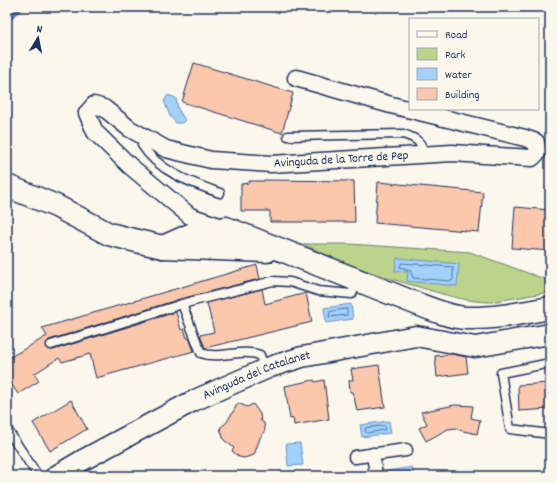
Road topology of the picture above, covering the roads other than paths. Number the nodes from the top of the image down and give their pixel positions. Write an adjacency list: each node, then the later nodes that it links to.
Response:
1 (296, 78): 2 (street, Avinguda de la Torre de Pep)
2 (409, 109)
3 (411, 110): 6 (street, Avinguda de la Torre de Pep)
4 (288, 136): 6 (lane)
5 (145, 139): 6 (street, Avinguda de la Torre de Pep); 8 (lane); 9 (street, Avinguda de la Torre de Pep)
6 (424, 154)
7 (7, 186): 10 (main road)
8 (220, 193)
9 (226, 228): 10 (main road); 11 (main road)
10 (162, 247): 11 (main road)
11 (281, 251): 12 (main road)
12 (358, 281): 13 (lane); 14 (main road)
13 (182, 304): 16 (lane); 18 (lane)
14 (550, 308)
15 (550, 334): 18 (street, Avinguda del Catalanet)
16 (51, 345)
17 (550, 363): 20 (lane)
18 (267, 368): 25 (street, Avinguda del Catalanet)
19 (7, 429): 24 (lane)
20 (550, 434)
21 (406, 450): 22 (street)
22 (373, 454): 23 (street); 26 (street)
23 (355, 457)
24 (38, 476)
25 (56, 476)
26 (376, 476)

